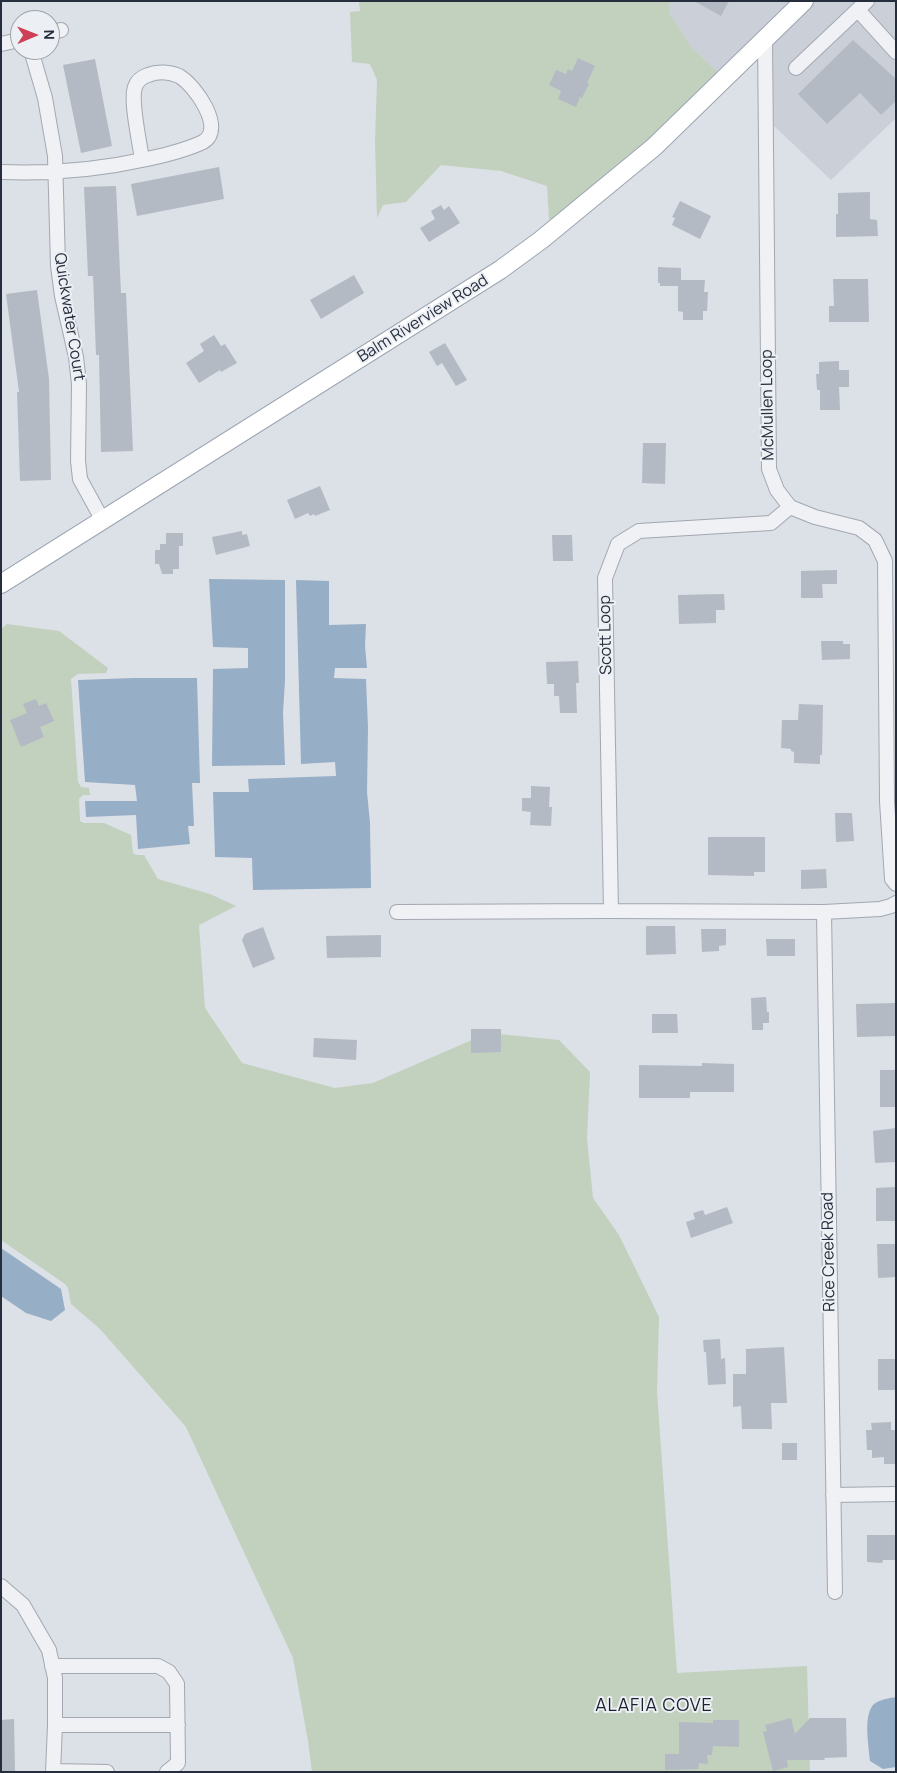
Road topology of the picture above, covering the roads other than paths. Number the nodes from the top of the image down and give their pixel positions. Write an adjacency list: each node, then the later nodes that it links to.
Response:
1 (804, 1): 3 (main road, Balm Riverview Road)
2 (862, 6): 4 (street); 6 (street)
3 (765, 39): 10 (street, McMullen Loop); 11 (main road, Balm Riverview Road)
4 (896, 52)
5 (33, 60): 9 (street, Quickwater Court)
6 (796, 68)
7 (142, 160): 7 (street); 9 (street)
8 (1, 172): 9 (street)
9 (56, 173): 11 (street, Quickwater Court)
10 (790, 507): 13 (street); 15 (street, Scott Loop)
11 (103, 521): 12 (main road, Balm Riverview Road)
12 (1, 584)
13 (896, 884)
14 (896, 903): 17 (street)
15 (611, 911): 16 (street); 17 (street)
16 (397, 912)
17 (824, 912): 19 (street, Rice Creek Road)
18 (896, 1494): 19 (street)
19 (833, 1495): 21 (street, Rice Creek Road)
20 (1, 1586): 22 (street)
21 (835, 1592)
22 (52, 1666): 23 (street); 24 (street)
23 (55, 1725): 24 (street); 25 (street)
24 (178, 1725): 27 (street)
25 (53, 1771): 26 (street)
26 (107, 1772)
27 (167, 1772)

